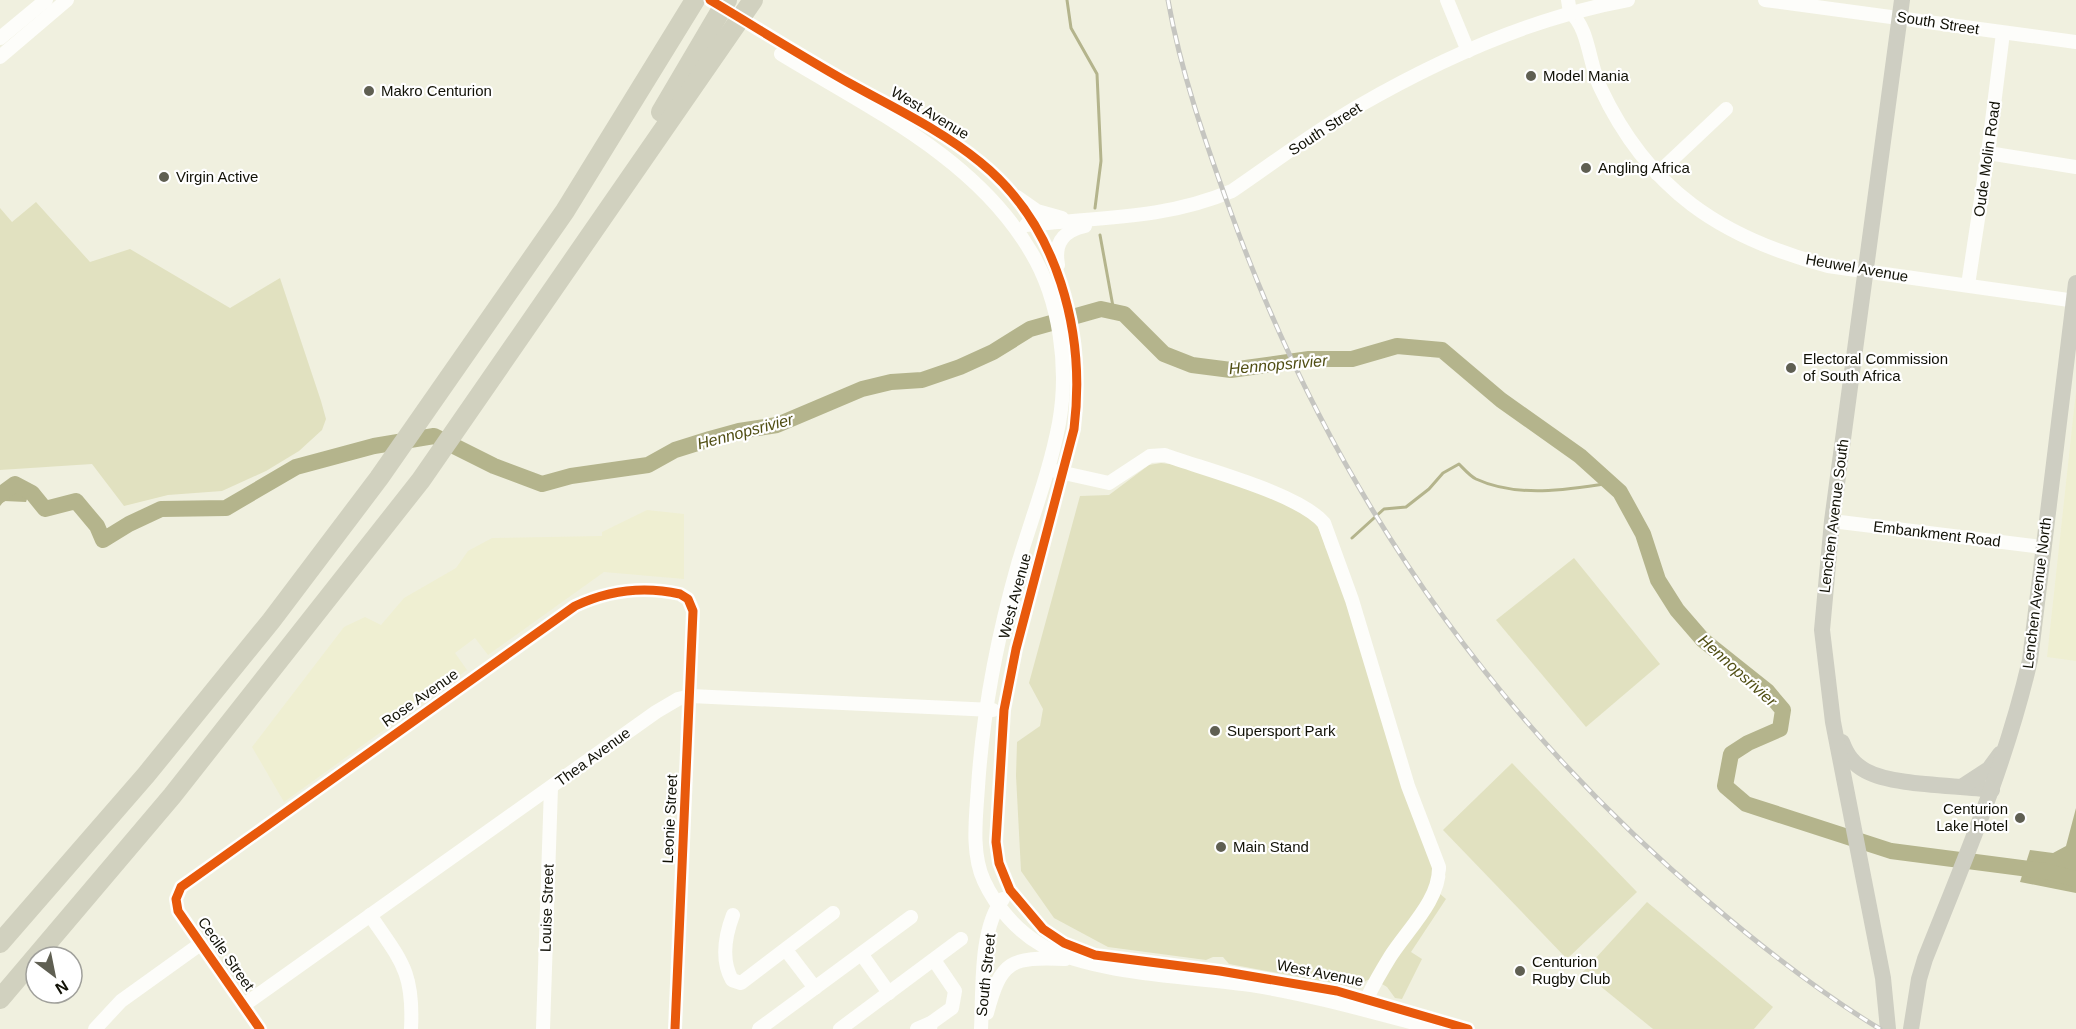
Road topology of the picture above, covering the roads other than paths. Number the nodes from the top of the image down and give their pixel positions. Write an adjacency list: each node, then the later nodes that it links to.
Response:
1 (46, 0): 16 (street)
2 (67, 0): 20 (street)
3 (710, 0): 25 (street, West Avenue)
4 (726, 0): 17 (highway)
5 (1447, 0): 19 (street)
6 (1628, 0): 11 (street, South Street)
7 (1765, 0): 10 (street, South Street)
8 (1902, 0): 14 (main road, Lenchen Avenue South)
9 (752, 1): 17 (highway)
10 (1812, 3): 14 (street, South Street)
11 (1587, 4): 13 (street, South Street)
12 (692, 5): 29 (street, West Avenue); 59 (highway)
13 (1572, 11): 19 (street, South Street); 24 (street, Heuwel Avenue)
14 (1900, 17): 15 (street, South Street); 30 (main road, Lenchen Avenue South)
15 (2003, 33): 18 (street, South Street); 22 (street, Oude Molin Road)
16 (0, 38)
17 (715, 38): 68 (highway)
18 (2076, 42)
19 (1468, 51): 26 (street, South Street)
20 (0, 57)
21 (1726, 109): 24 (street)
22 (1988, 153): 23 (street); 33 (street, Oude Molin Road)
23 (2076, 167)
24 (1657, 174): 30 (street, Heuwel Avenue)
25 (1008, 191): 27 (street); 28 (street, West Avenue)
26 (1112, 220): 27 (street, South Street); 31 (street)
27 (1077, 221): 28 (street, South Street)
28 (1032, 225): 29 (street, South Street); 31 (street, West Avenue)
29 (1015, 226): 35 (street, West Avenue)
30 (1866, 272): 33 (street, Heuwel Avenue); 38 (main road, Lenchen Avenue South)
31 (1060, 276): 35 (street, West Avenue)
32 (2076, 283): 34 (main road, Lenchen Avenue North)
33 (1968, 285): 34 (street, Heuwel Avenue)
34 (2075, 301): 39 (main road, Lenchen Avenue North)
35 (1069, 357): 36 (street, West Avenue); 37 (street, West Avenue)
36 (1047, 470): 37 (street); 43 (street, West Avenue)
37 (1063, 473): 44 (street, West Avenue); 67 (street)
38 (1832, 521): 39 (street, Embankment Road); 46 (main road, Lenchen Avenue South)
39 (2042, 546): 47 (main road, Lenchen Avenue North)
40 (693, 611): 41 (street, Leonie Street); 52 (street, Rose Avenue)
41 (691, 696): 42 (street, Thea Avenue); 45 (street, Leonie Street); 49 (street, Thea Avenue)
42 (719, 698): 43 (street, Thea Avenue); 45 (street)
43 (985, 710): 44 (street, Thea Avenue); 53 (street, West Avenue)
44 (1004, 710): 51 (street, West Avenue)
45 (690, 717): 76 (street, Leonie Street)
46 (1833, 722): 48 (main road); 82 (main road, Lenchen Avenue South)
47 (2010, 732): 48 (main road); 50 (main road, Lenchen Avenue North)
48 (1963, 786): 50 (main road)
49 (551, 787): 55 (street, Thea Avenue); 75 (street, Louise Street)
50 (1992, 790): 83 (main road, Lenchen Avenue North)
51 (1010, 890): 53 (street, South Street); 67 (street, West Avenue)
52 (177, 892): 60 (street, Cecile Street)
53 (999, 904): 64 (street, West Avenue); 80 (street, South Street)
54 (833, 913): 61 (street)
55 (370, 915): 69 (street, Thea Avenue); 74 (street)
56 (732, 915): 61 (street)
57 (911, 917): 62 (street)
58 (961, 939): 63 (street)
59 (0, 943)
60 (199, 945): 69 (street, Cecile Street); 72 (street)
61 (786, 950): 65 (street)
62 (862, 955): 65 (street); 66 (street)
63 (934, 960): 66 (street); 70 (street)
64 (1076, 960): 71 (street, West Avenue); 80 (street)
65 (815, 988): 77 (street)
66 (889, 993): 78 (street)
67 (1367, 998): 71 (street, West Avenue)
68 (0, 999)
69 (244, 1005): 73 (street, Cecile Street)
70 (935, 1025): 79 (street)
71 (1430, 1025): 81 (street, West Avenue)
72 (95, 1029)
73 (260, 1029)
74 (411, 1029)
75 (543, 1029)
76 (675, 1029)
77 (759, 1029)
78 (840, 1029)
79 (918, 1029)
80 (982, 1029)
81 (1468, 1029)
82 (1888, 1029)
83 (1911, 1029)

